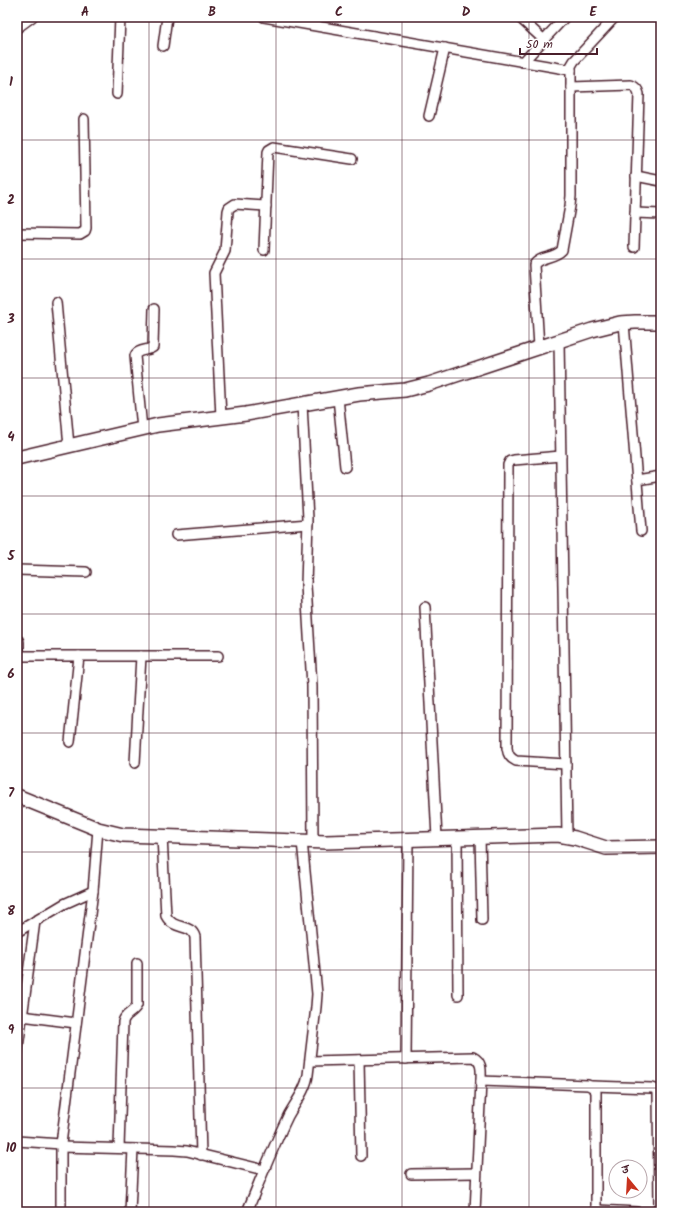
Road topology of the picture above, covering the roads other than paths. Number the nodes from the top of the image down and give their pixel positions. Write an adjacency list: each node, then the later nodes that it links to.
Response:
1 (32, 17): 9 (street)
2 (120, 17): 16 (street)
3 (167, 17): 11 (street)
4 (264, 17): 8 (street)
5 (519, 17): 10 (street)
6 (565, 17): 10 (street)
7 (615, 17): 14 (street)
8 (303, 20): 12 (street)
9 (17, 28)
10 (544, 40): 13 (street)
11 (163, 46)
12 (445, 48): 13 (street); 17 (street)
13 (523, 62): 14 (street)
14 (570, 70): 15 (street)
15 (571, 87): 20 (street); 33 (street)
16 (117, 94)
17 (429, 116)
18 (84, 119): 25 (street)
19 (352, 159): 22 (street)
20 (636, 176): 21 (street); 23 (street)
21 (661, 181)
22 (266, 206): 27 (street); 36 (street)
23 (635, 213): 24 (street); 26 (street)
24 (661, 214)
25 (17, 233)
26 (634, 246)
27 (264, 250)
28 (56, 302): 38 (street)
29 (154, 309): 37 (street)
30 (661, 322): 31 (street)
31 (624, 323): 32 (street); 43 (street)
32 (559, 341): 33 (street); 39 (street)
33 (538, 347): 34 (street)
34 (338, 398): 35 (street); 41 (street)
35 (302, 404): 36 (street); 44 (street)
36 (221, 417): 37 (street)
37 (142, 429): 38 (street)
38 (69, 446): 40 (street)
39 (561, 456): 58 (street); 58 (street)
40 (17, 458)
41 (345, 467)
42 (661, 476): 43 (street)
43 (636, 480): 45 (street)
44 (308, 524): 46 (street); 67 (street)
45 (641, 531)
46 (176, 535)
47 (17, 570): 48 (street)
48 (86, 572)
49 (425, 607): 64 (street)
50 (17, 642): 51 (street)
51 (17, 651)
52 (17, 656): 53 (street)
53 (79, 656): 54 (street); 56 (street)
54 (141, 656): 55 (street); 57 (street)
55 (218, 656)
56 (70, 742)
57 (135, 763)
58 (566, 764): 62 (street)
59 (17, 796): 60 (street)
60 (98, 829): 61 (street); 69 (street)
61 (162, 836): 67 (street); 87 (street)
62 (567, 836): 63 (street); 68 (street)
63 (480, 837): 65 (street); 70 (street)
64 (437, 838): 65 (street); 66 (street)
65 (457, 838): 74 (street)
66 (408, 839): 67 (street); 78 (street)
67 (308, 841): 80 (street)
68 (661, 847)
69 (93, 891): 71 (street); 76 (street)
70 (482, 920)
71 (35, 921): 72 (street); 75 (street)
72 (17, 932)
73 (137, 963): 85 (street)
74 (458, 995)
75 (22, 1016): 76 (street); 77 (street)
76 (76, 1023): 84 (street)
77 (17, 1055)
78 (406, 1059): 79 (street); 81 (street)
79 (359, 1060): 80 (street); 88 (street)
80 (310, 1061): 89 (street)
81 (481, 1081): 82 (street); 91 (street)
82 (592, 1086): 92 (street); 98 (street)
83 (17, 1140): 84 (street)
84 (61, 1145): 85 (street); 93 (street)
85 (119, 1148): 86 (street)
86 (133, 1149): 87 (street); 94 (street)
87 (201, 1155): 89 (street)
88 (361, 1156)
89 (264, 1170): 95 (street)
90 (411, 1174): 91 (street)
91 (476, 1174): 96 (street)
92 (596, 1211): 97 (street)
93 (61, 1212)
94 (130, 1212)
95 (247, 1212)
96 (475, 1212)
97 (638, 1212)
98 (659, 1212)

